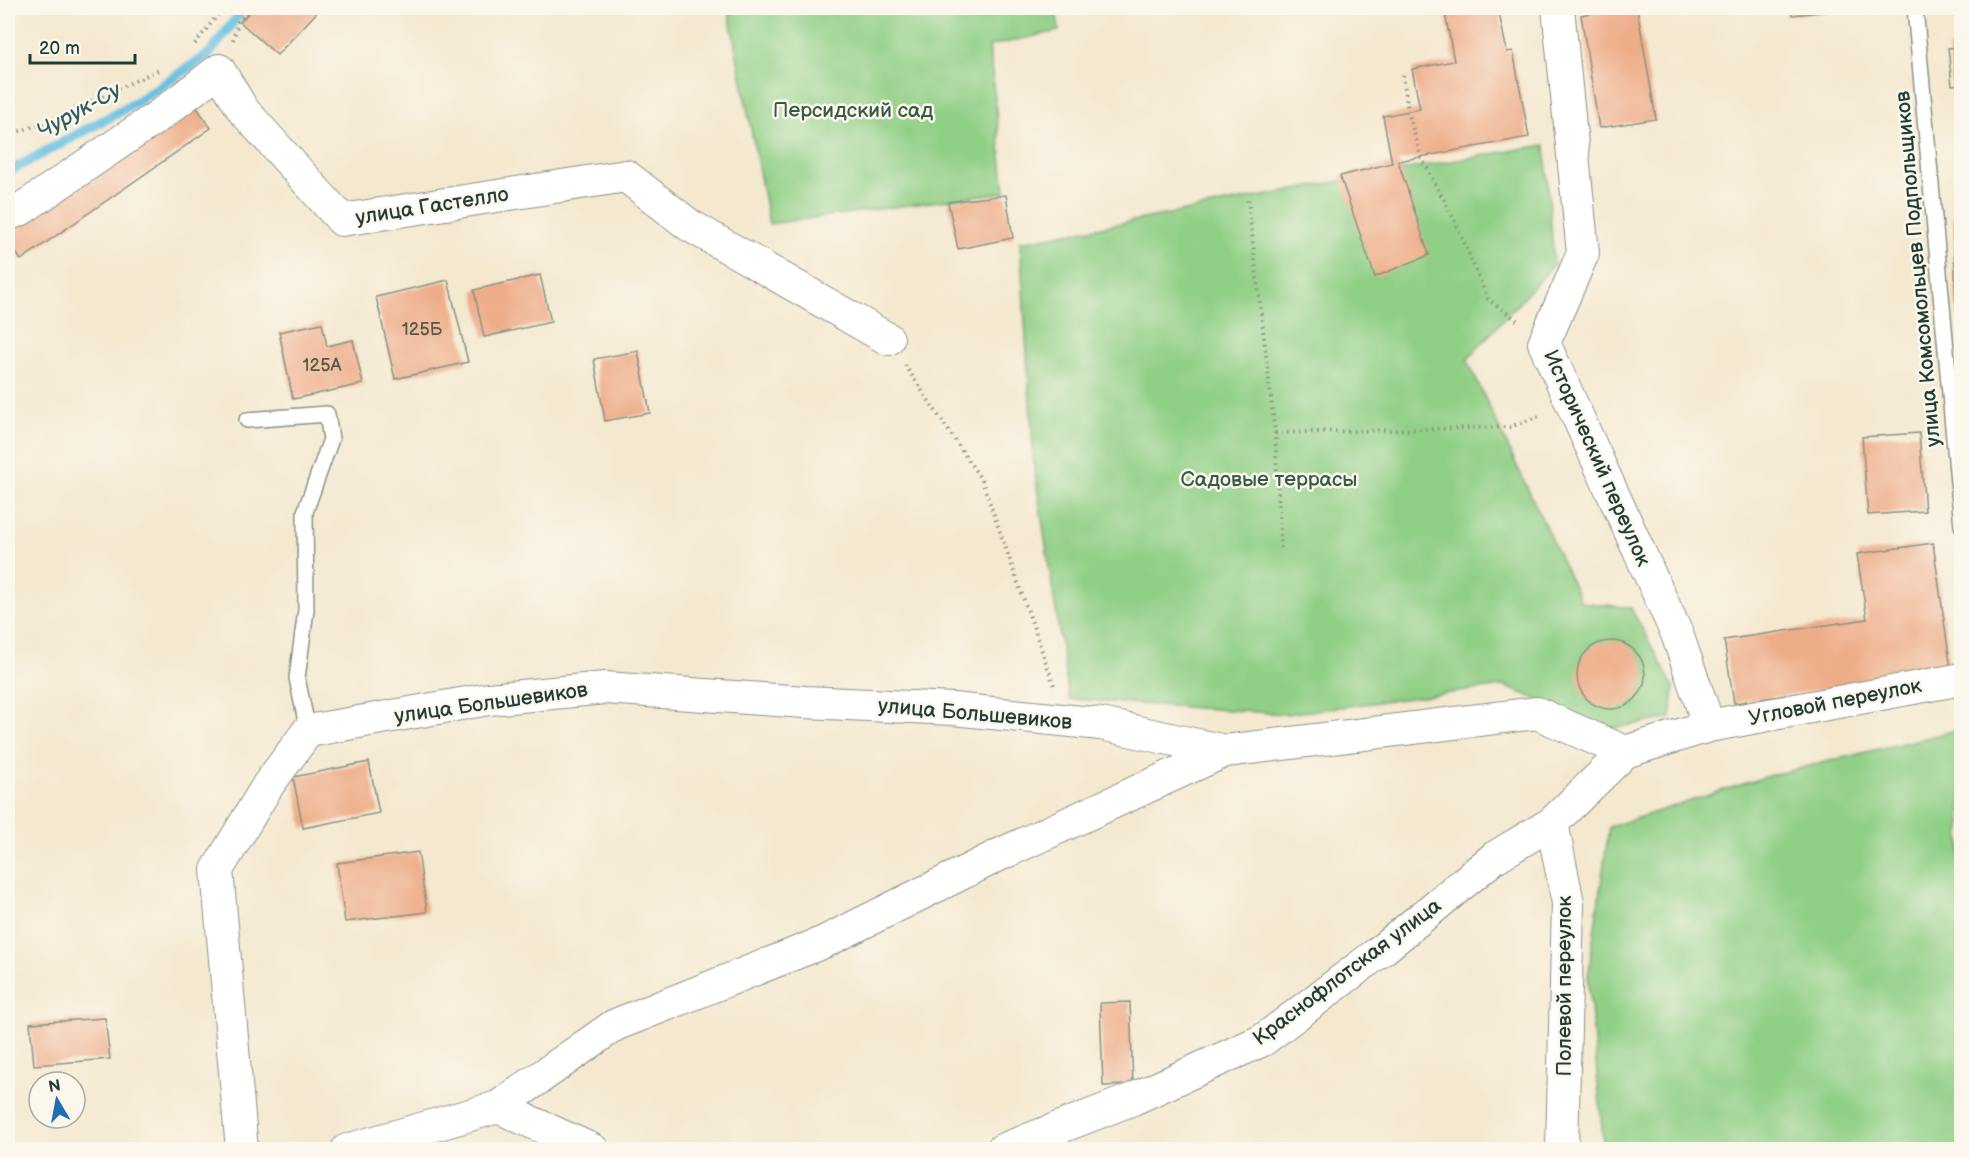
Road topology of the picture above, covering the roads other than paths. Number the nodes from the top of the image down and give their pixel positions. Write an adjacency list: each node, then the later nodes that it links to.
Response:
1 (1558, 8): 8 (street, Исторический переулок)
2 (1915, 8): 6 (lane, улица Комсомольцев Подпольщиков)
3 (8, 214): 4 (street, улица Гастелло)
4 (888, 339)
5 (247, 420): 9 (lane)
6 (1962, 526)
7 (1962, 679): 8 (street, Угловой переулок)
8 (1709, 726): 11 (street, Угловой переулок)
9 (308, 731): 10 (street, улица Большевиков); 15 (street)
10 (1225, 750): 11 (street); 13 (street)
11 (1625, 752): 12 (street, Краснофлотская улица)
12 (1552, 823): 18 (street, Краснофлотская улица); 19 (street, Полевой переулок)
13 (498, 1107): 14 (street); 17 (street)
14 (414, 1141): 16 (street)
15 (242, 1149)
16 (347, 1149)
17 (592, 1149)
18 (1002, 1149)
19 (1562, 1149)

